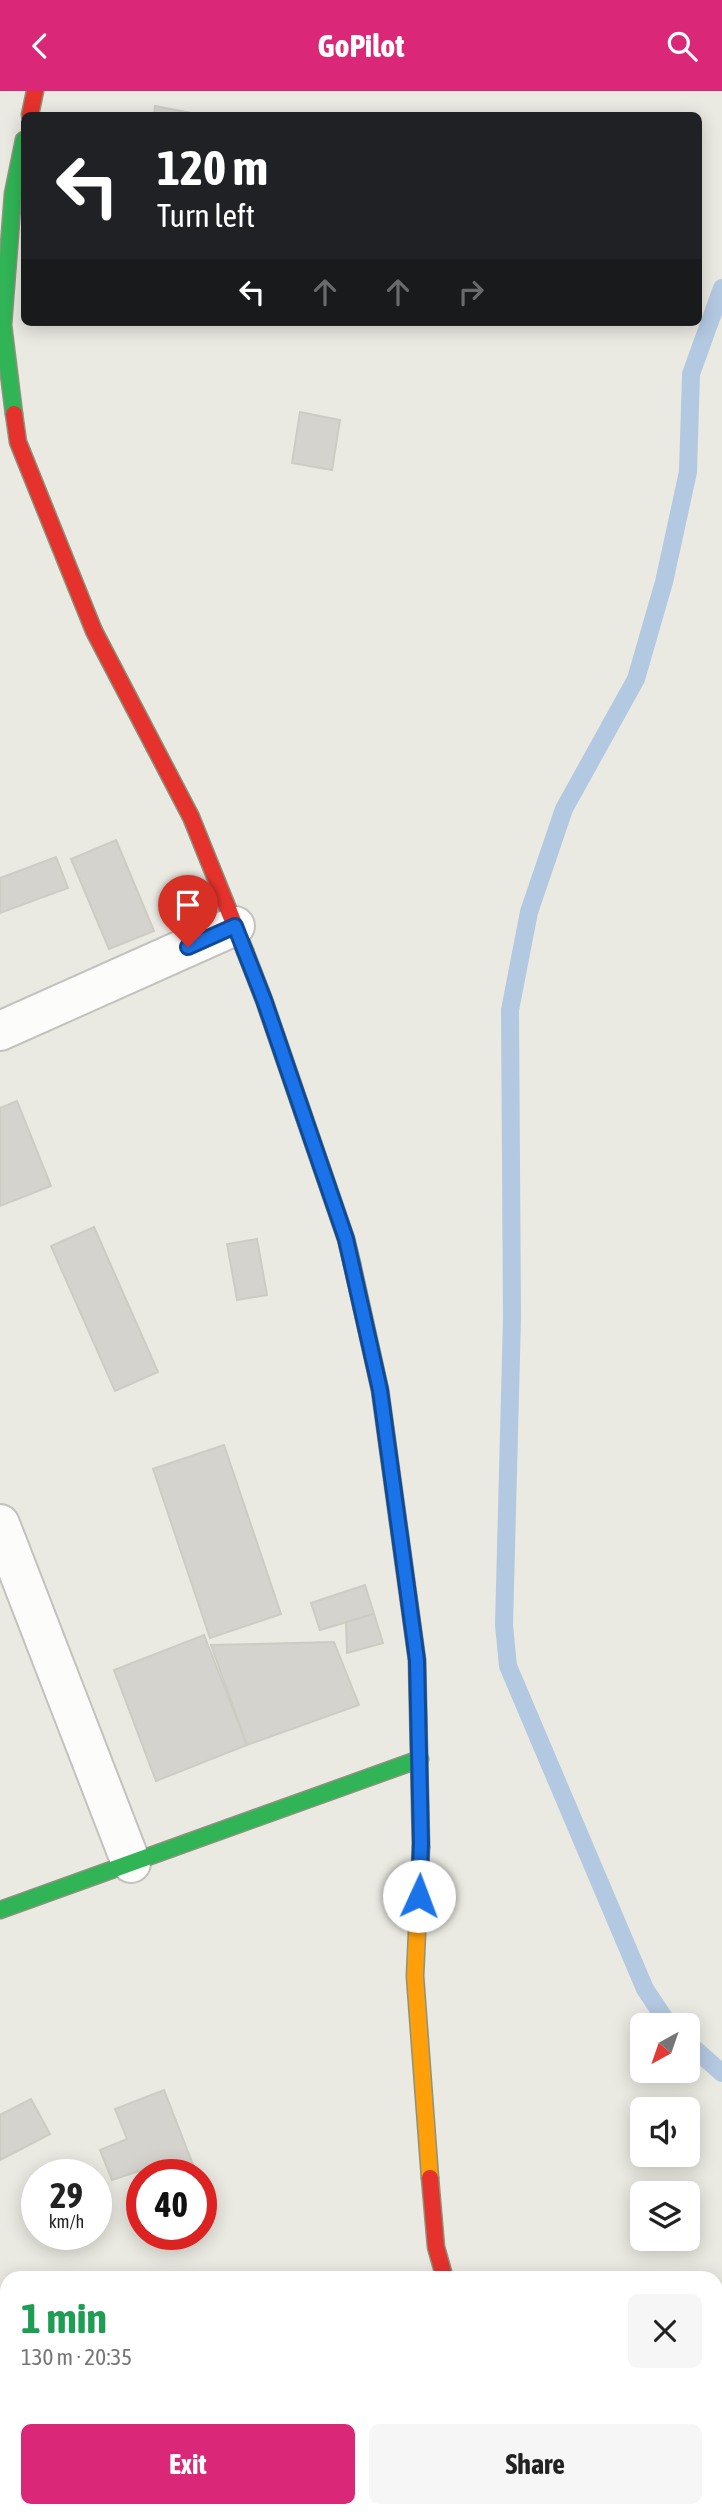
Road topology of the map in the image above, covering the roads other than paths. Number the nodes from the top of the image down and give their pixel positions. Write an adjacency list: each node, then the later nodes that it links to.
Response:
1 (35, 91): 2 (street)
2 (31, 112)
3 (21, 149): 4 (street)
4 (7, 191): 5 (street)
5 (235, 926): 6 (street); 8 (street)
6 (0, 1031)
7 (0, 1524): 9 (street)
8 (420, 1759): 9 (street); 11 (street)
9 (131, 1863): 10 (street)
10 (0, 1910)
11 (443, 2271)

